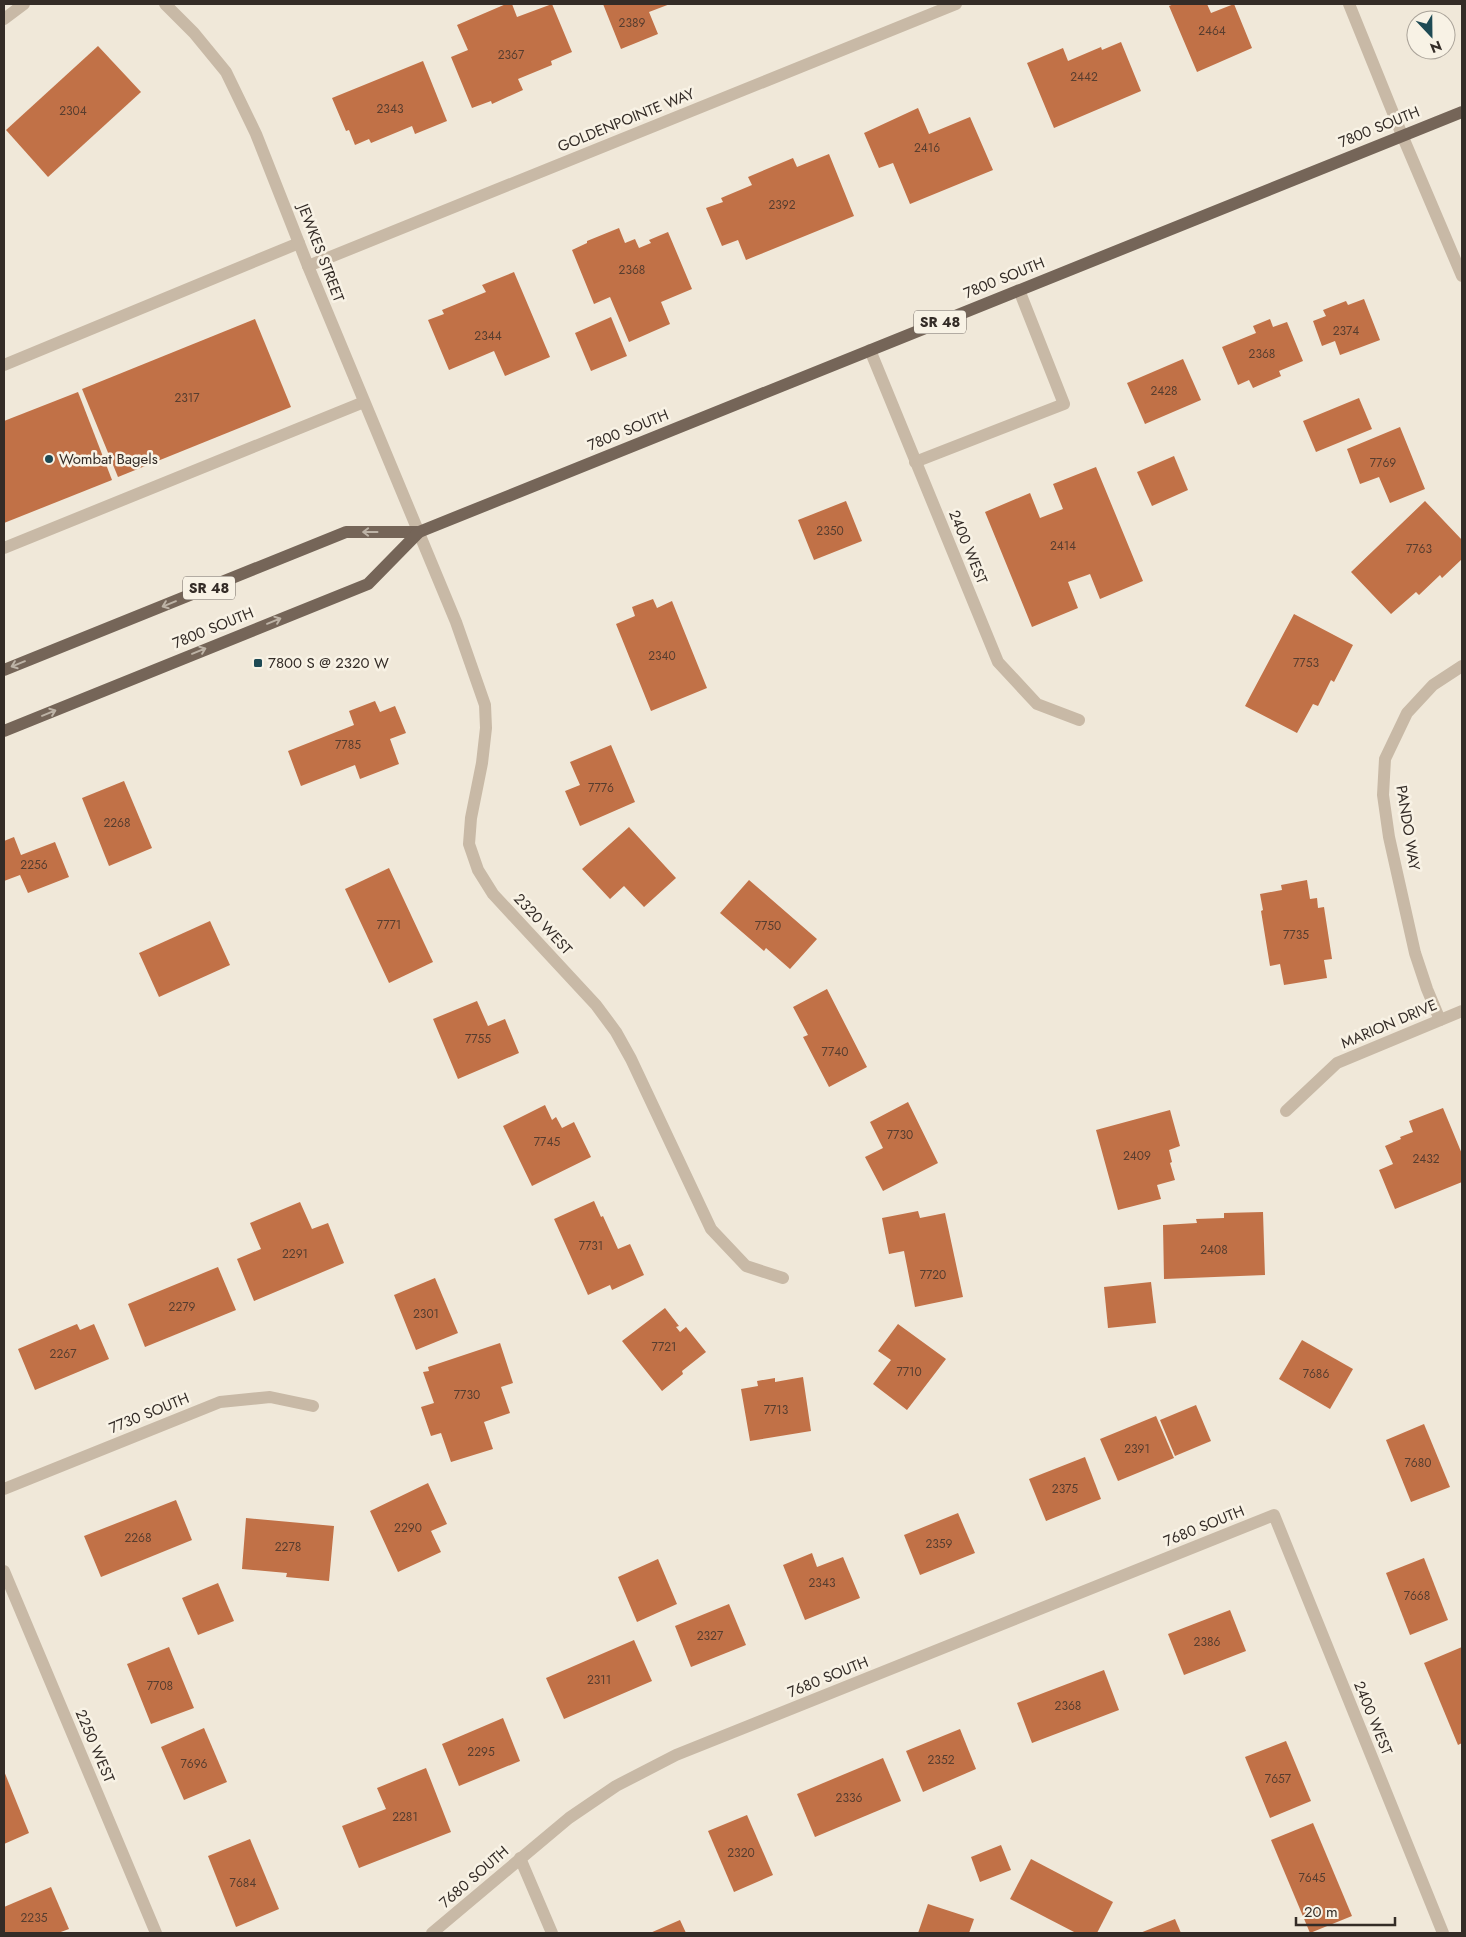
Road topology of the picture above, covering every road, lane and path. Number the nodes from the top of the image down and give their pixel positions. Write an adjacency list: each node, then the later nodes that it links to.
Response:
1 (24, 4): 5 (street)
2 (165, 4): 8 (street, JEWKES STREET)
3 (956, 4): 9 (street, GOLDENPOINTE WAY)
4 (1349, 4): 7 (street)
5 (4, 19)
6 (1462, 112): 7 (main road, 7800 SOUTH / SR 48)
7 (1402, 135): 10 (street); 11 (main road, 7800 SOUTH / SR 48)
8 (299, 243): 9 (street, JEWKES STREET); 13 (street)
9 (308, 266): 14 (street, JEWKES STREET)
10 (1462, 276)
11 (1019, 290): 12 (main road, 7800 SOUTH / SR 48); 15 (street)
12 (870, 350): 15 (street, 2400 WEST); 16 (main road, 7800 SOUTH / SR 48)
13 (4, 365)
14 (364, 402): 16 (street, JEWKES STREET); 17 (street)
15 (915, 462): 20 (street, 2400 WEST)
16 (419, 532): 19 (main road, 7800 SOUTH / SR 48, one-way to 19); 21 (main road, 7800 SOUTH / SR 48, one-way to 16); 25 (street, 2320 WEST)
17 (4, 548)
18 (1462, 666): 23 (street, PANDO WAY)
19 (4, 670)
20 (1080, 720)
21 (4, 731)
22 (1462, 1011): 23 (street, MARION DRIVE)
23 (1440, 1020): 24 (street, MARION DRIVE)
24 (1286, 1111)
25 (783, 1278)
26 (313, 1406): 27 (street, 7730 SOUTH)
27 (4, 1489)
28 (1274, 1515): 30 (street, 7680 SOUTH); 34 (street, 2400 WEST)
29 (4, 1571): 31 (street, 2250 WEST)
30 (520, 1858): 32 (street, 7680 SOUTH); 33 (street)
31 (156, 1933)
32 (432, 1933)
33 (552, 1933)
34 (1443, 1933)

